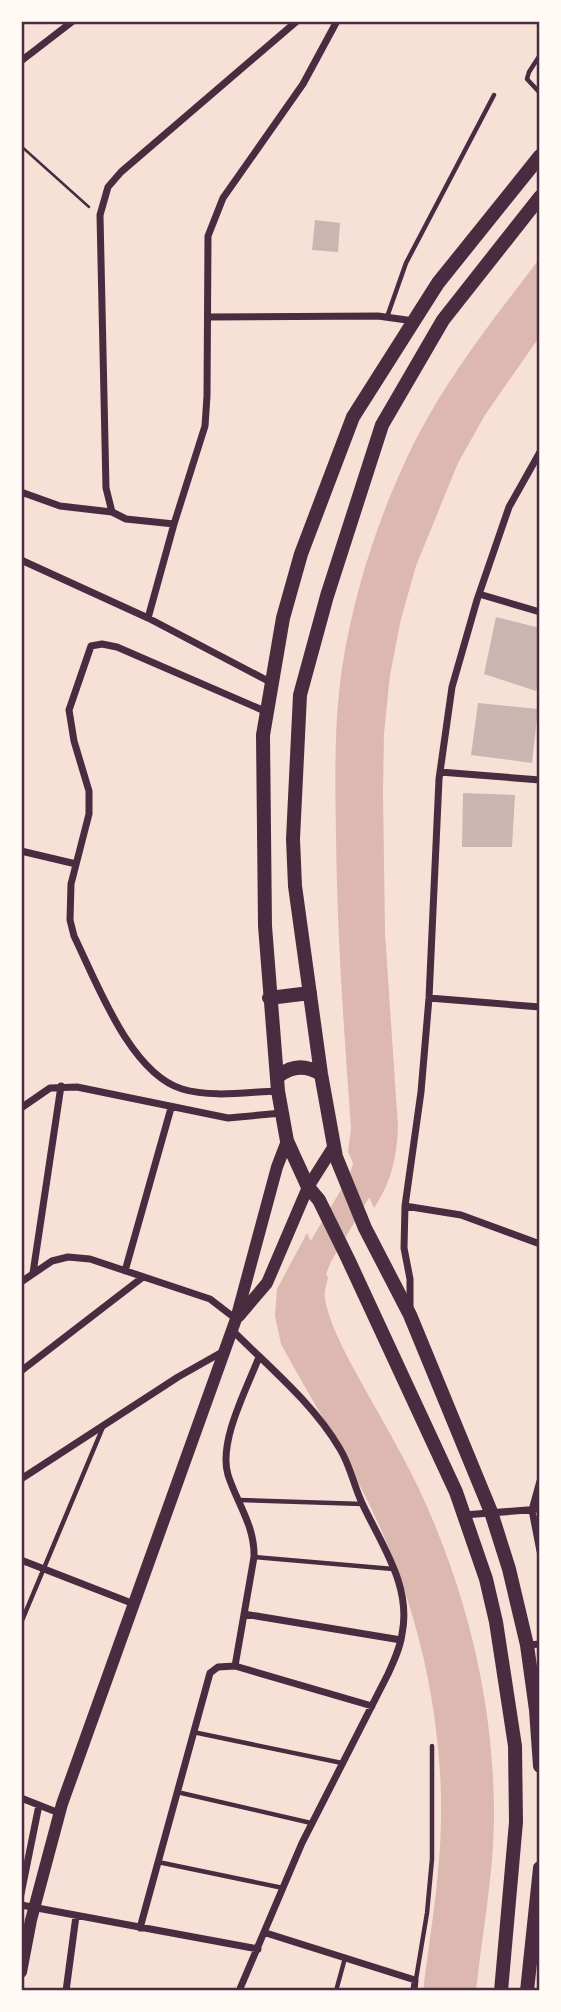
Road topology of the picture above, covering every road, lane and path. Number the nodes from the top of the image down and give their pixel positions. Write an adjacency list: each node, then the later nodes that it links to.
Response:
1 (73, 21): 5 (street)
2 (297, 21): 11 (street)
3 (337, 21): 12 (street)
4 (540, 55): 6 (lane)
5 (21, 61)
6 (540, 93)
7 (494, 95): 13 (lane)
8 (21, 146): 11 (path)
9 (540, 156): 14 (main road)
10 (540, 197): 29 (main road)
11 (100, 215): 17 (street)
12 (208, 317): 13 (street); 18 (street)
13 (387, 317): 14 (street)
14 (414, 321): 23 (main road)
15 (540, 452): 20 (street)
16 (21, 492): 17 (street)
17 (112, 513): 18 (street)
18 (174, 524): 22 (street)
19 (21, 560): 22 (street)
20 (479, 594): 21 (street); 25 (street)
21 (540, 612)
22 (148, 618): 23 (street)
23 (272, 683): 24 (main road)
24 (267, 712): 28 (street); 30 (main road)
25 (440, 772): 26 (street); 31 (street)
26 (540, 780)
27 (21, 851): 28 (street)
28 (76, 864): 34 (street)
29 (310, 993): 30 (main road); 33 (main road)
30 (269, 998): 34 (main road)
31 (429, 998): 32 (street); 42 (street)
32 (540, 1007)
33 (321, 1074): 34 (main road); 40 (main road)
34 (279, 1083): 38 (main road)
35 (61, 1086): 36 (street); 37 (street); 45 (street)
36 (21, 1108)
37 (171, 1108): 38 (street); 44 (street)
38 (282, 1114): 39 (main road)
39 (287, 1141): 41 (main road); 49 (main road)
40 (334, 1146): 41 (main road); 48 (main road)
41 (308, 1187): 49 (main road); 60 (main road)
42 (405, 1206): 43 (street); 48 (street)
43 (540, 1244)
44 (125, 1271): 45 (street); 46 (street)
45 (33, 1273): 47 (street)
46 (143, 1277): 49 (street); 52 (street)
47 (21, 1282)
48 (410, 1315): 59 (main road)
49 (234, 1324): 50 (main road); 51 (street)
50 (225, 1351): 53 (street); 66 (main road)
51 (259, 1357): 56 (street); 57 (street)
52 (21, 1371)
53 (104, 1423): 54 (street); 65 (lane)
54 (21, 1479)
55 (540, 1481): 58 (street)
56 (239, 1500): 57 (lane); 62 (street)
57 (363, 1504): 64 (street)
58 (536, 1509): 59 (street); 61 (street)
59 (491, 1512): 60 (street); 70 (main road)
60 (464, 1515): 98 (main road)
61 (540, 1551)
62 (254, 1557): 64 (lane); 67 (street)
63 (21, 1560): 65 (street)
64 (394, 1569): 69 (street)
65 (45, 1570): 66 (street); 68 (lane)
66 (134, 1604): 80 (main road)
67 (244, 1614): 69 (street); 71 (street)
68 (21, 1623)
69 (401, 1640): 72 (street)
70 (534, 1644): 76 (main road)
71 (235, 1666): 72 (street); 73 (street)
72 (372, 1706): 75 (street)
73 (193, 1732): 75 (lane); 77 (street)
74 (432, 1746): 93 (lane)
75 (343, 1763): 81 (street)
76 (540, 1766)
77 (176, 1792): 81 (lane); 82 (street)
78 (21, 1798): 79 (street)
79 (39, 1805): 80 (street); 85 (street)
80 (59, 1813): 86 (main road)
81 (312, 1823): 84 (street)
82 (158, 1862): 84 (lane); 88 (street)
83 (540, 1868): 99 (main road)
84 (284, 1888): 89 (street)
85 (21, 1894)
86 (27, 1907): 87 (street); 92 (main road)
87 (76, 1916): 88 (street); 94 (street)
88 (140, 1928): 90 (street)
89 (266, 1933): 90 (street); 91 (street)
90 (258, 1949): 95 (street)
91 (345, 1958): 93 (street); 96 (lane)
92 (21, 1972)
93 (415, 1980): 97 (street)
94 (66, 1991)
95 (239, 1991)
96 (335, 1991)
97 (414, 1991)
98 (501, 1991)
99 (527, 1991)

